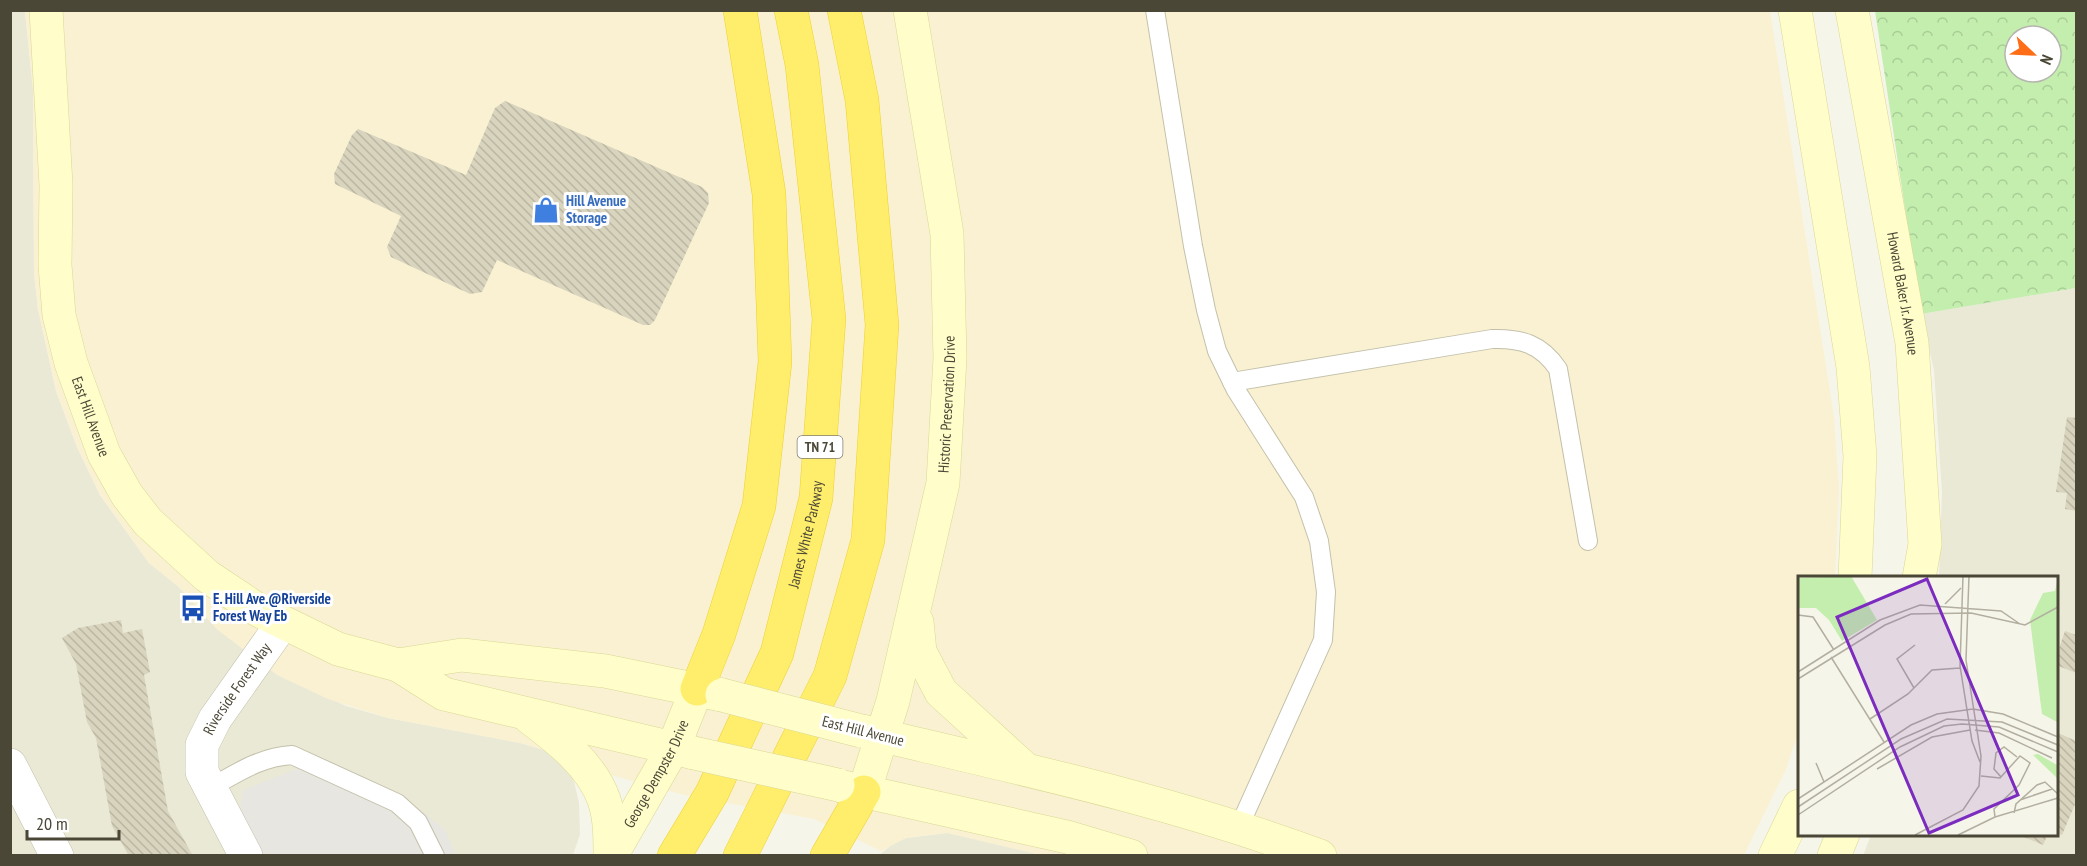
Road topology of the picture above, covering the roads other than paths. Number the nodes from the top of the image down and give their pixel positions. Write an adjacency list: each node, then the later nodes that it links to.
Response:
1 (46, 10): 14 (main road, East Hill Avenue)
2 (740, 10): 16 (highway)
3 (791, 10): 31 (highway, James White Parkway / TN 71)
4 (844, 10): 32 (highway)
5 (910, 10): 13 (main road, Historic Preservation Drive)
6 (1155, 10): 9 (lane)
7 (1796, 10): 11 (main road)
8 (1852, 10): 12 (main road, Howard Baker Jr. Avenue)
9 (1232, 382): 10 (lane); 25 (lane)
10 (1588, 542)
11 (1855, 576)
12 (1919, 576)
13 (916, 612): 18 (main road, Historic Preservation Drive); 21 (main road)
14 (282, 624): 15 (main road, East Hill Avenue); 22 (street, Riverside Forest Way)
15 (398, 665): 16 (main road, East Hill Avenue); 17 (main road, East Hill Avenue)
16 (710, 692): 18 (main road, East Hill Avenue, bridge); 19 (main road, George Dempster Drive)
17 (524, 713): 19 (main road, East Hill Avenue); 30 (main road)
18 (871, 733): 21 (main road, East Hill Avenue); 23 (main road, Historic Preservation Drive)
19 (684, 750): 23 (main road, East Hill Avenue, bridge); 30 (main road, George Dempster Drive)
20 (10, 765): 27 (street)
21 (1025, 769): 25 (main road, East Hill Avenue)
22 (210, 788): 28 (street, Riverside Forest Way); 29 (lane)
23 (851, 788): 33 (highway); 34 (main road, East Hill Avenue)
24 (1798, 808): 36 (main road)
25 (1239, 827): 35 (main road, East Hill Avenue)
26 (1842, 836): 37 (main road)
27 (57, 855)
28 (246, 855)
29 (435, 855)
30 (611, 855)
31 (674, 855)
32 (740, 855)
33 (827, 855)
34 (1131, 855)
35 (1320, 855)
36 (1774, 855)
37 (1834, 855)

